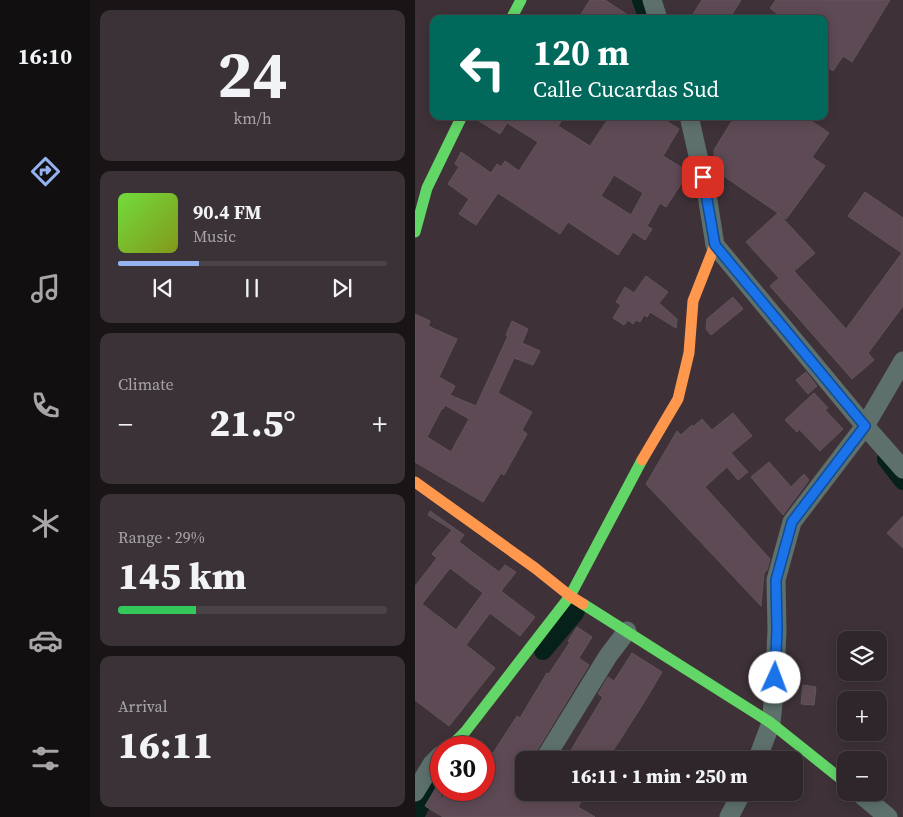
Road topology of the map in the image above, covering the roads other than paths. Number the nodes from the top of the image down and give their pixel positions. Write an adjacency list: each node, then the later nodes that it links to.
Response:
1 (521, 0): 3 (street)
2 (652, 0): 4 (street)
3 (513, 15)
4 (658, 15)
5 (460, 120): 7 (street)
6 (690, 120): 8 (street)
7 (415, 232)
8 (715, 245): 10 (street); 13 (street)
9 (903, 361): 10 (street)
10 (865, 426): 11 (street); 15 (street)
11 (903, 469)
12 (415, 482): 13 (street)
13 (570, 596): 14 (street); 16 (street)
14 (627, 631): 15 (street); 17 (street)
15 (771, 723): 18 (street); 20 (street)
16 (461, 736)
17 (550, 751)
18 (760, 751)
19 (430, 767): 21 (street)
20 (837, 776)
21 (415, 792)
22 (737, 801): 24 (street)
23 (868, 801): 25 (street)
24 (729, 817)
25 (888, 817)

